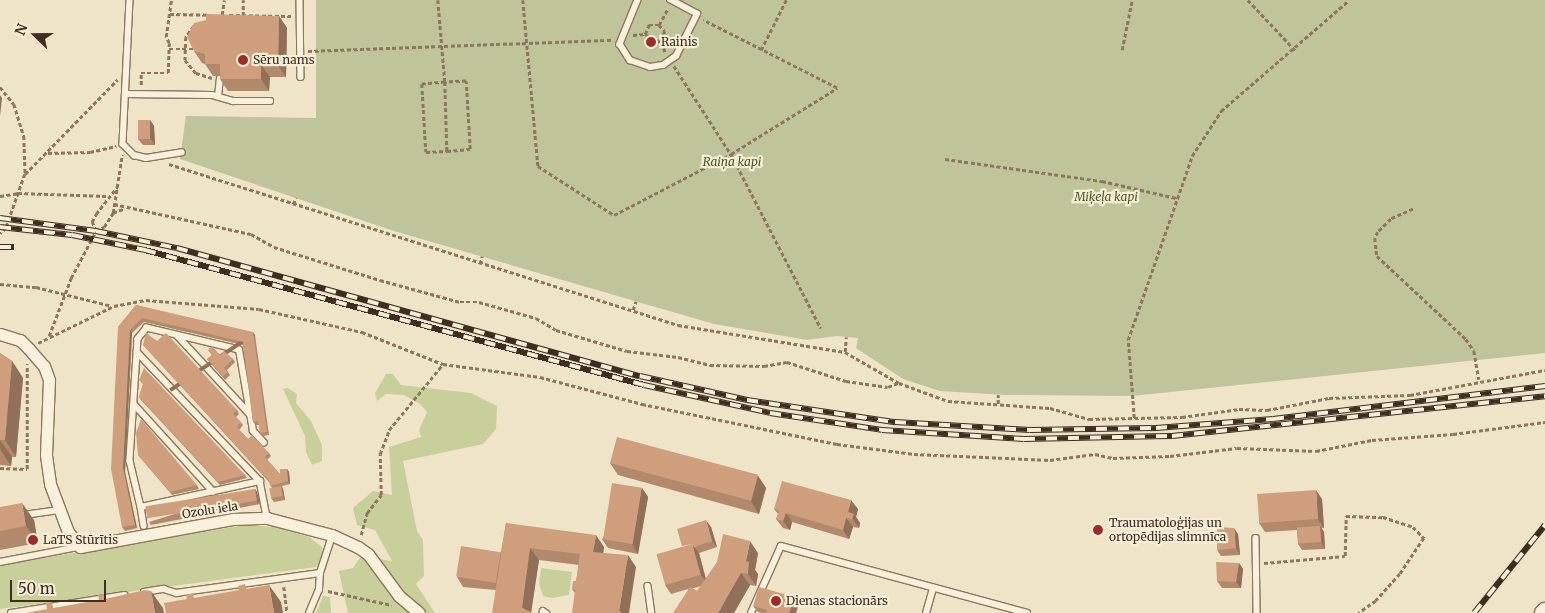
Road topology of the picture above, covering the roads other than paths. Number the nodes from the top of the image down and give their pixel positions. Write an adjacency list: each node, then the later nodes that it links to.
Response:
1 (130, 0): 7 (lane)
2 (300, 0): 5 (lane)
3 (638, 0): 4 (lane)
4 (672, 0)
5 (301, 77)
6 (219, 81): 8 (lane)
7 (125, 94): 8 (lane); 10 (lane)
8 (218, 97): 9 (lane)
9 (270, 101)
10 (182, 152)
11 (0, 334): 20 (street)
12 (176, 335): 13 (lane); 15 (lane); 15 (lane)
13 (137, 352): 14 (lane); 17 (lane)
14 (134, 404): 18 (lane); 19 (lane)
15 (250, 414): 16 (lane)
16 (264, 443)
17 (260, 481): 18 (lane); 22 (lane)
18 (213, 491): 19 (lane)
19 (141, 507): 23 (lane)
20 (59, 510): 21 (lane); 26 (street)
21 (20, 516)
22 (267, 518): 24 (street, Ozolu iela); 26 (street, Ozolu iela)
23 (144, 526)
24 (332, 535): 28 (lane); 31 (street, Ozolu iela)
25 (1256, 538): 38 (lane)
26 (80, 547): 27 (lane)
27 (0, 562)
28 (320, 573): 32 (lane); 33 (lane)
29 (648, 586): 34 (lane)
30 (933, 588): 35 (lane); 36 (lane); 37 (lane)
31 (417, 612)
32 (11, 613)
33 (309, 613)
34 (652, 613)
35 (751, 613)
36 (926, 613)
37 (1027, 613)
38 (1257, 613)

